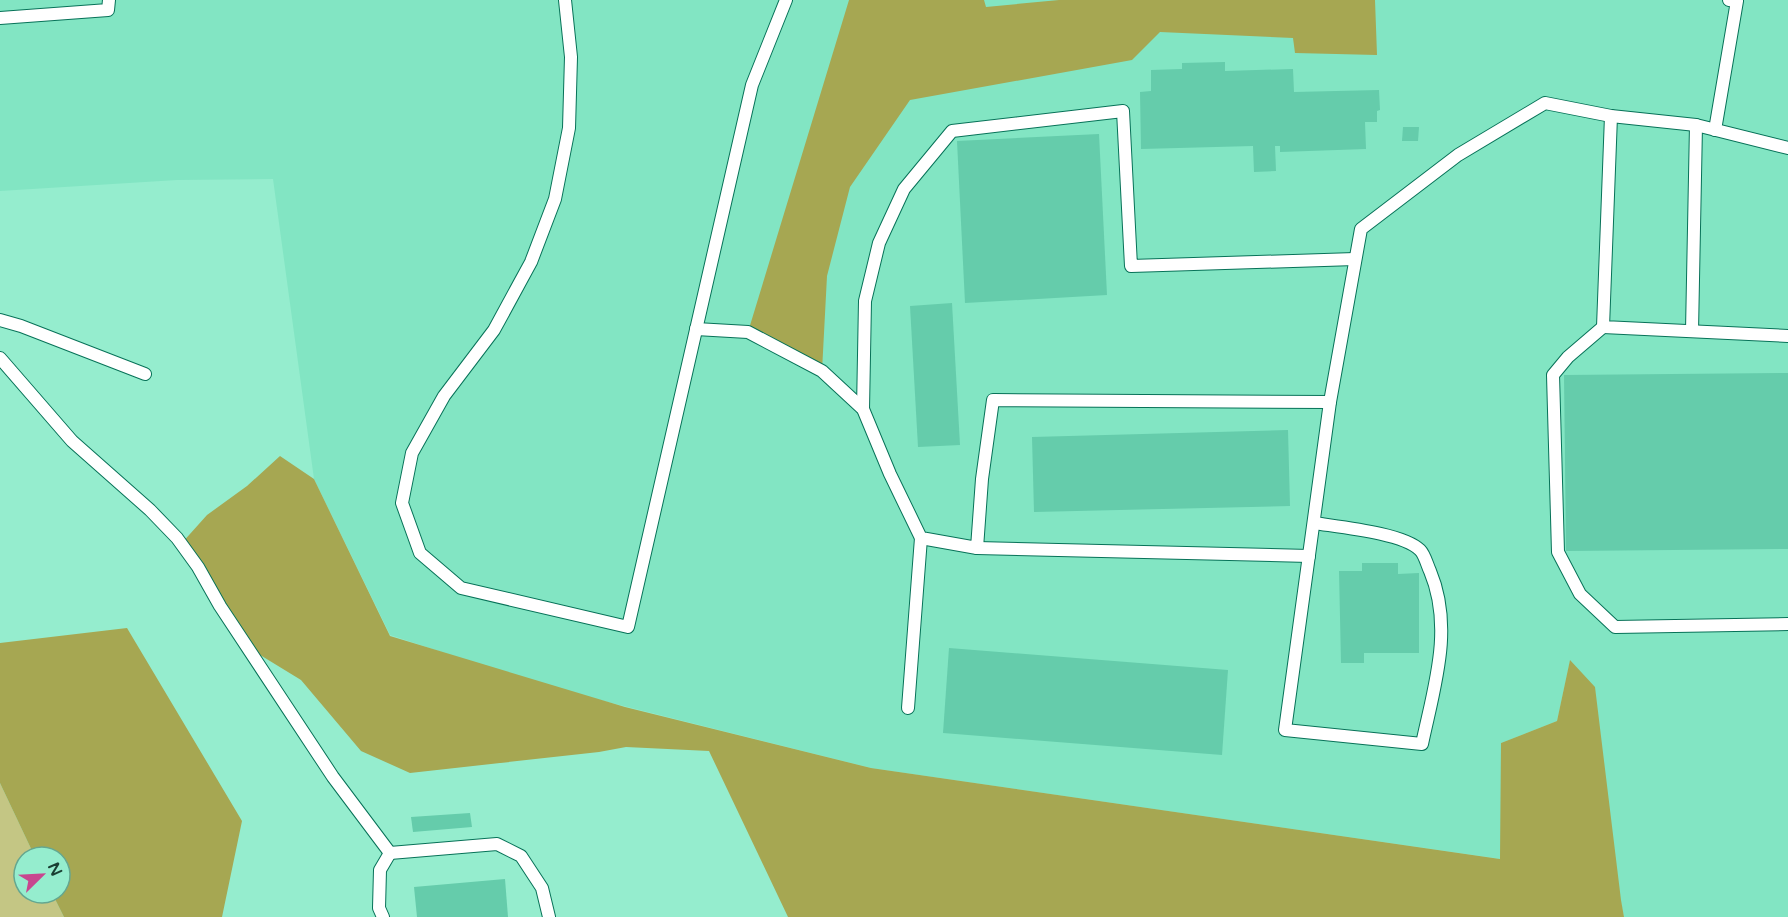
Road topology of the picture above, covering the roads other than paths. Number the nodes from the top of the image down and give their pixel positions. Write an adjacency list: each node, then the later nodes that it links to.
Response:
1 (110, 0): 5 (lane)
2 (565, 0): 13 (lane)
3 (786, 0): 13 (lane)
4 (1729, 0): 8 (lane)
5 (0, 18)
6 (1611, 116): 7 (lane); 10 (lane); 12 (lane)
7 (1696, 125): 8 (lane); 14 (lane)
8 (1715, 130): 9 (lane)
9 (1788, 148)
10 (1355, 259): 18 (lane); 19 (lane)
11 (0, 320): 17 (lane)
12 (1602, 327): 14 (lane); 24 (lane)
13 (696, 329): 19 (lane)
14 (1692, 331): 15 (lane)
15 (1788, 336)
16 (3, 366): 26 (lane)
17 (145, 374)
18 (1330, 402): 20 (lane); 22 (lane)
19 (863, 409): 21 (lane)
20 (1314, 523): 23 (lane); 23 (lane)
21 (921, 538): 22 (lane); 25 (lane)
22 (977, 548): 23 (lane)
23 (1309, 556)
24 (1788, 624)
25 (908, 708)
26 (390, 853): 27 (lane); 28 (lane)
27 (383, 917)
28 (549, 917)

